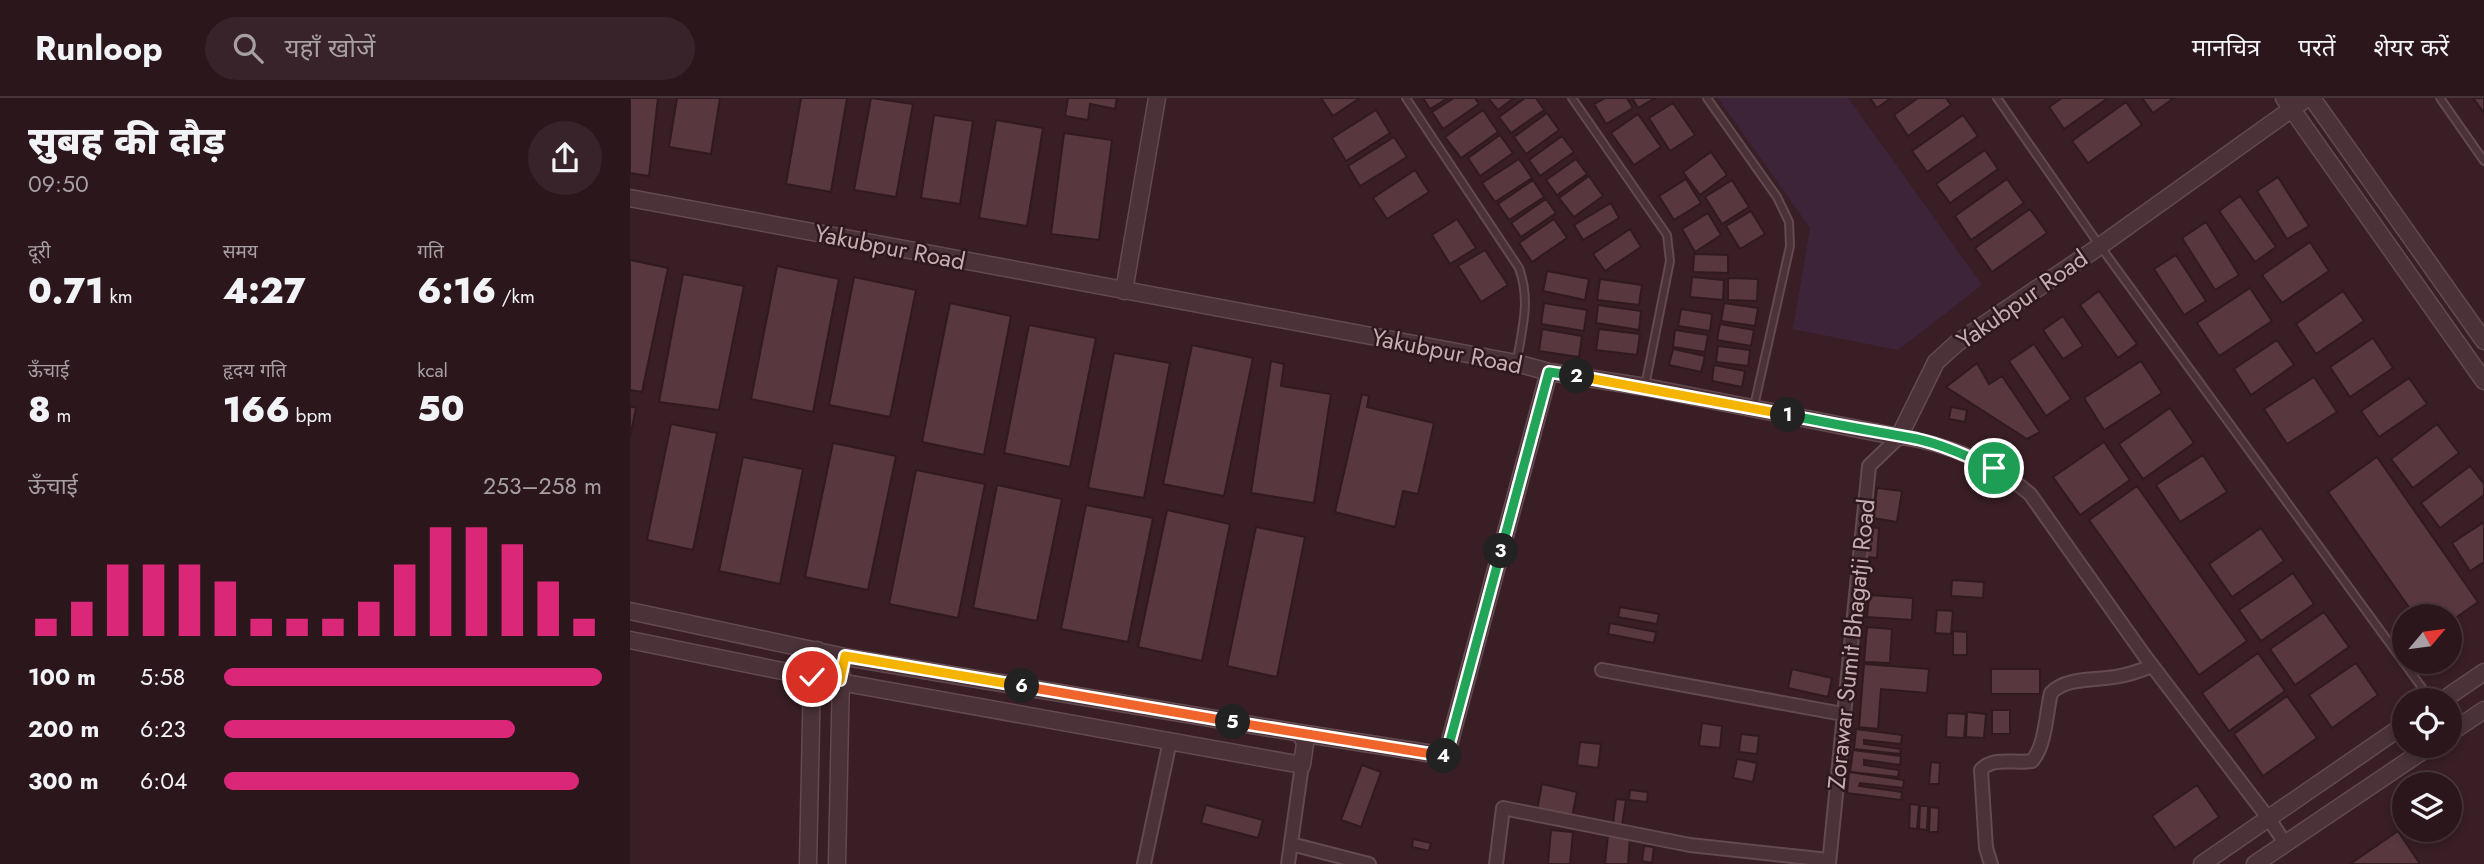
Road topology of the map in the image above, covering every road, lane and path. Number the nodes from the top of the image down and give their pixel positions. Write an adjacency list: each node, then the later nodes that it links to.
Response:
1 (1157, 98): 13 (street)
2 (1406, 98): 15 (lane)
3 (1572, 98): 18 (lane)
4 (1707, 98): 19 (lane)
5 (1997, 98): 12 (lane)
6 (2306, 98): 9 (street, Yakubpur Road)
7 (2312, 98): 14 (street)
8 (2440, 98): 10 (lane)
9 (2288, 104): 12 (street, Yakubpur Road); 17 (street)
10 (2484, 161)
11 (630, 198): 13 (street, Yakubpur Road)
12 (2100, 246): 20 (street, Yakubpur Road); 30 (lane)
13 (1124, 291): 15 (street, Yakubpur Road)
14 (2484, 341)
15 (1516, 363): 16 (street, Yakubpur Road)
16 (1549, 372): 18 (street, Yakubpur Road); 35 (street)
17 (2484, 381)
18 (1645, 387): 19 (street, Yakubpur Road)
19 (1754, 408): 20 (street, Yakubpur Road)
20 (1899, 437): 25 (street); 33 (street, Zorawar Sumit Bhagatji Road)
21 (630, 611): 23 (street)
22 (630, 640): 28 (street)
23 (817, 650): 24 (street); 28 (street)
24 (845, 656): 29 (street); 35 (street)
25 (2152, 666): 40 (street); 50 (street)
26 (1602, 670): 33 (street)
27 (2484, 672): 31 (street)
28 (812, 677): 29 (street); 44 (street)
29 (840, 680): 37 (street); 45 (street)
30 (2422, 688)
31 (2461, 688)
32 (2484, 710): 34 (street)
33 (1843, 714): 43 (street, Zorawar Sumit Bhagatji Road)
34 (2462, 723)
35 (1300, 733): 39 (street)
36 (2392, 733): 40 (street)
37 (1170, 741): 39 (street); 46 (street)
38 (2412, 758): 41 (street)
39 (1302, 765): 42 (street)
40 (2269, 819): 41 (street); 51 (street)
41 (2285, 843): 52 (street)
42 (1291, 844): 47 (street); 48 (street)
43 (1829, 862): 49 (street)
44 (808, 864)
45 (837, 864)
46 (1144, 864)
47 (1288, 864)
48 (1369, 864)
49 (1496, 864)
50 (1991, 864)
51 (2202, 864)
52 (2255, 864)

